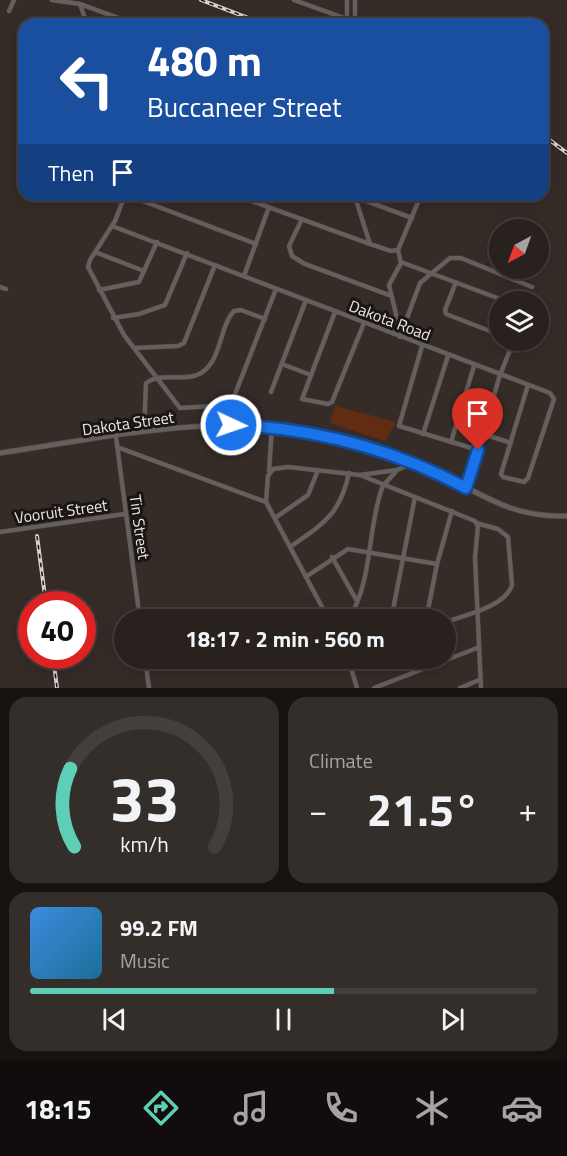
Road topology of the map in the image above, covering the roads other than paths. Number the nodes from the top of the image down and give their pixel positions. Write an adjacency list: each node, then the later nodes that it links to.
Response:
1 (14, 0): 7 (street)
2 (52, 0): 6 (street)
3 (294, 0): 10 (street)
4 (347, 0): 11 (street)
5 (355, 0): 12 (street)
6 (77, 2): 8 (street); 9 (street)
7 (9, 11)
8 (84, 18)
9 (119, 18)
10 (344, 18)
11 (347, 18)
12 (355, 18)
13 (123, 201): 22 (street)
14 (142, 201): 24 (street)
15 (252, 201): 19 (street)
16 (356, 201): 25 (street)
17 (366, 201): 20 (street)
18 (419, 201): 20 (street)
19 (269, 207): 21 (street); 24 (street)
20 (412, 218): 26 (street)
21 (302, 219): 25 (street); 40 (street)
22 (112, 226): 23 (street, Dakota Road); 27 (street)
23 (157, 242): 28 (street, Dakota Road); 31 (street)
24 (256, 244): 33 (street)
25 (370, 244): 26 (street)
26 (398, 250): 29 (street)
27 (95, 252): 31 (street); 39 (street)
28 (187, 253): 30 (street, Dakota Road); 44 (street)
29 (401, 262): 32 (street); 40 (street)
30 (215, 265): 33 (street, Dakota Road); 51 (street)
31 (144, 271): 39 (street)
32 (430, 274): 34 (street); 36 (street); 49 (street)
33 (244, 276): 38 (street, Dakota Road)
34 (456, 282): 41 (street); 47 (street)
35 (0, 287): 37 (street)
36 (532, 287)
37 (6, 289)
38 (276, 289): 42 (street, Dakota Road); 45 (street)
39 (99, 290): 44 (street)
40 (389, 295): 48 (street)
41 (489, 295)
42 (306, 300): 43 (street, Dakota Road); 54 (street)
43 (335, 312): 46 (street, Dakota Road); 56 (street)
44 (113, 318): 51 (street)
45 (264, 319): 58 (street); 58 (street)
46 (364, 323): 48 (street, Dakota Road); 56 (street)
47 (489, 331)
48 (394, 334): 49 (street, Dakota Road)
49 (400, 337): 50 (street, Dakota Road)
50 (422, 346): 53 (street, Dakota Road); 63 (street)
51 (133, 348): 58 (street)
52 (510, 351): 57 (street)
53 (448, 356): 55 (street, Dakota Road); 63 (street)
54 (282, 364): 56 (street); 60 (street)
55 (474, 366): 57 (street, Dakota Road); 66 (street)
56 (311, 375)
57 (500, 375): 59 (street, Dakota Road); 64 (street)
58 (156, 378): 62 (street)
59 (528, 385): 67 (street); 67 (street, Dakota Road)
60 (271, 392)
61 (272, 428): 62 (street, Dakota Street); 71 (street, Dakota Street); 74 (street)
62 (144, 432): 65 (street, Dakota Street)
63 (423, 434): 66 (street)
64 (483, 434): 67 (street); 69 (street)
65 (116, 437): 68 (street, Tin Street); 70 (street, Dakota Street)
66 (451, 442): 69 (street)
67 (511, 442)
68 (117, 447): 80 (street); 82 (street, Tin Street)
69 (478, 450): 78 (street)
70 (0, 453)
71 (414, 462): 73 (street); 78 (street, Dakota Street)
72 (318, 470): 74 (street); 75 (street); 84 (street)
73 (397, 470): 76 (street); 77 (street)
74 (269, 472): 80 (street)
75 (349, 473): 76 (street); 87 (street)
76 (360, 475): 77 (street)
77 (383, 485): 79 (street); 88 (street)
78 (466, 488): 83 (street, Dakota Street)
79 (415, 496): 81 (street); 90 (street)
80 (266, 502): 84 (street)
81 (452, 511): 85 (street); 91 (street)
82 (125, 514): 86 (street, Vooruit Street); 94 (street, Tin Street)
83 (567, 516)
84 (275, 518): 87 (street)
85 (476, 523): 99 (street); 99 (street)
86 (0, 532)
87 (290, 547): 92 (street)
88 (368, 551): 89 (street); 90 (street); 93 (street)
89 (332, 557): 92 (street); 93 (street)
90 (403, 558): 91 (street); 97 (street)
91 (436, 564): 98 (street)
92 (307, 576): 95 (street)
93 (357, 602): 96 (street)
94 (138, 609)
95 (324, 609)
96 (354, 609)
97 (393, 609)
98 (428, 609)
99 (476, 611): 100 (street); 101 (street)
100 (456, 618)
101 (477, 648): 104 (street); 105 (street)
102 (146, 669): 106 (street)
103 (351, 669): 107 (street)
104 (479, 680): 110 (street); 111 (street)
105 (388, 682): 108 (street); 109 (street)
106 (148, 688)
107 (357, 688)
108 (374, 688)
109 (390, 688)
110 (460, 688)
111 (481, 688)

